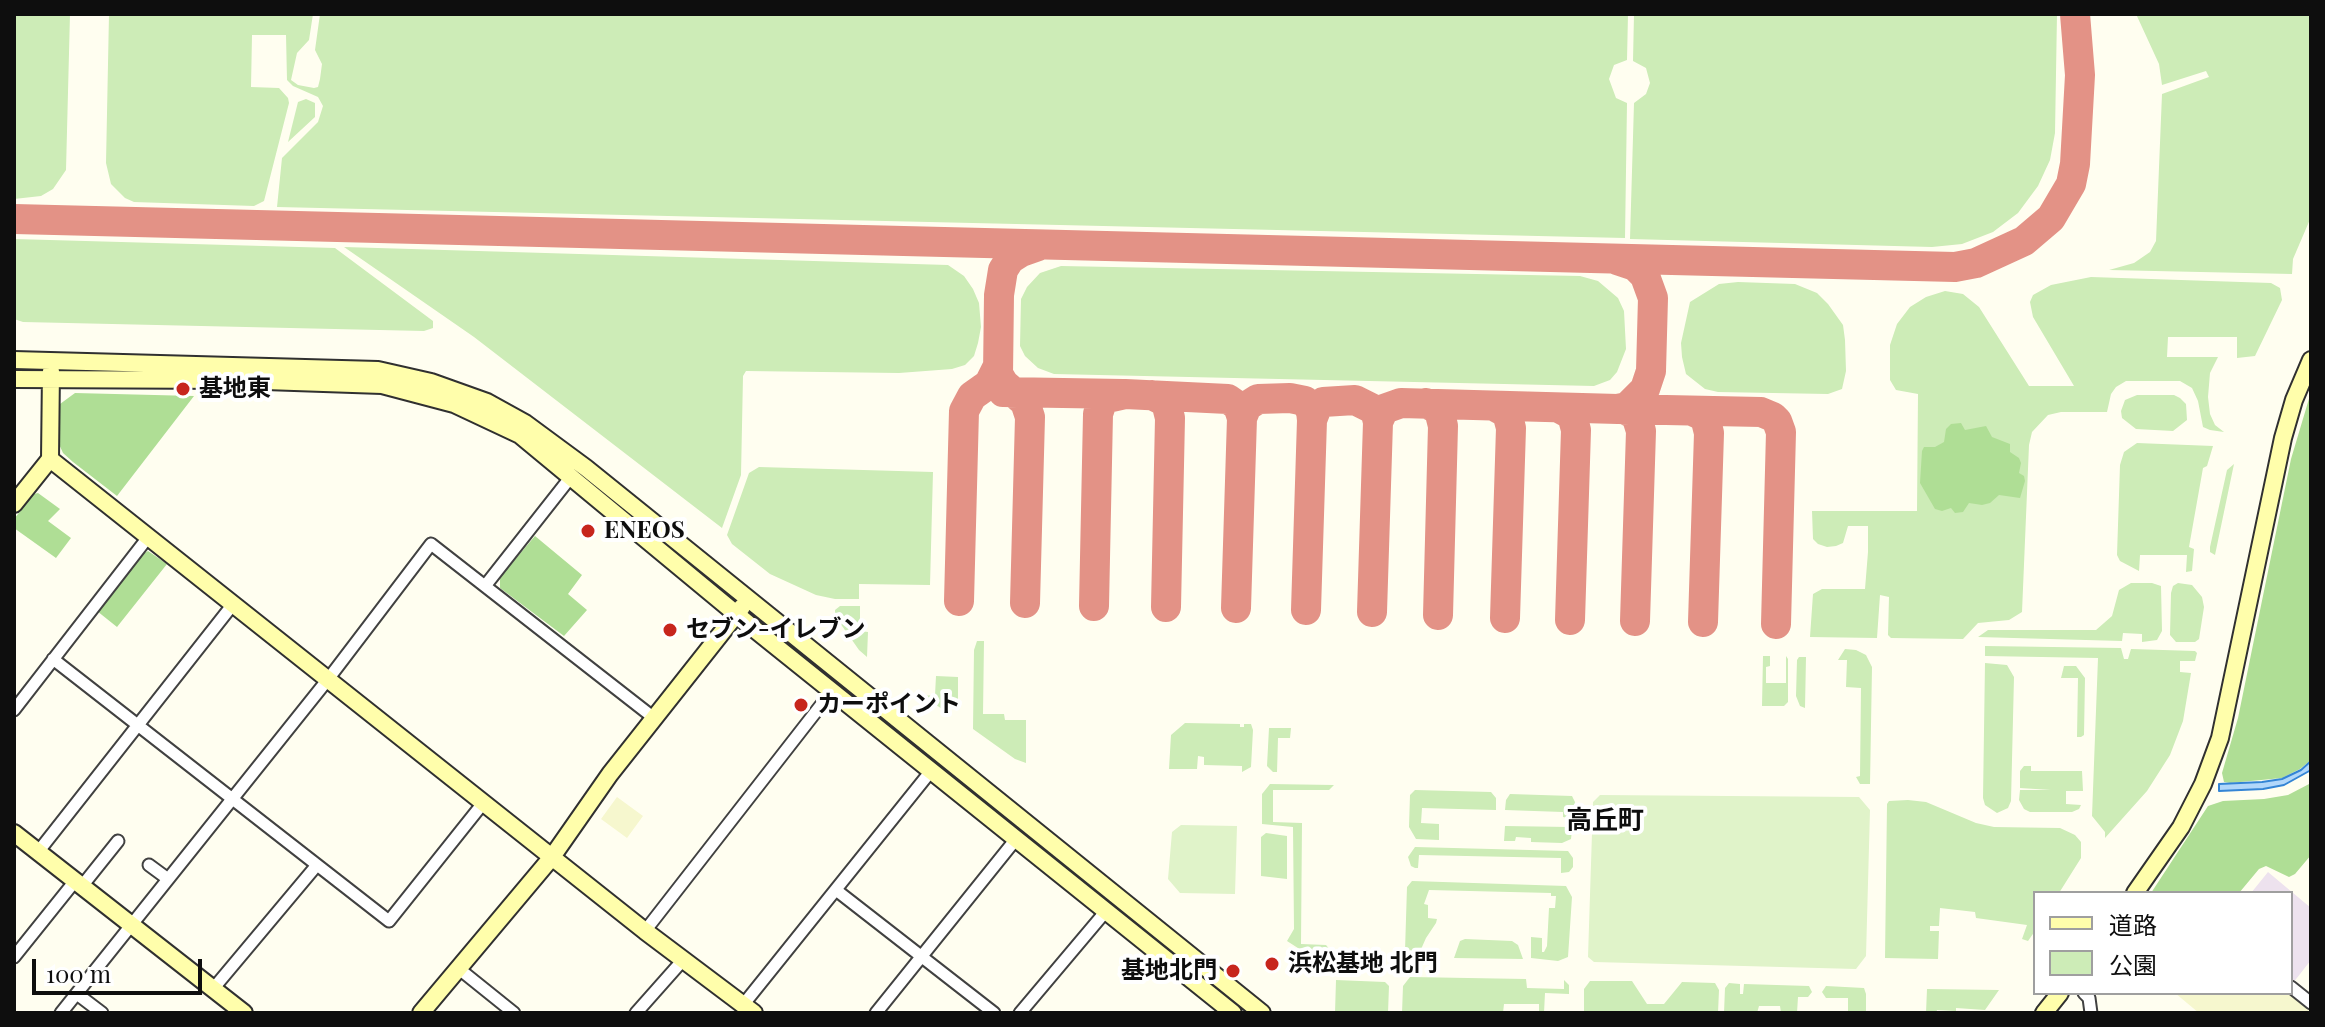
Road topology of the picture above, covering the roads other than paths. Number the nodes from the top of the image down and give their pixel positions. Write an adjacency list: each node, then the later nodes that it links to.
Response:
1 (14, 360): 3 (street)
2 (2311, 360): 33 (street)
3 (51, 361): 5 (street); 11 (street)
4 (14, 379): 5 (street)
5 (50, 380): 6 (street); 7 (street)
6 (50, 459): 8 (street); 9 (street)
7 (570, 478): 10 (street); 13 (street)
8 (14, 504)
9 (149, 536): 12 (street); 14 (street)
10 (485, 586): 15 (street); 18 (street)
11 (747, 599): 13 (street); 45 (street)
12 (234, 603): 15 (street); 19 (street)
13 (736, 614): 16 (street); 18 (street)
14 (53, 659): 17 (street); 19 (street)
15 (329, 678): 21 (street); 22 (street)
16 (832, 691): 20 (street); 36 (street)
17 (14, 710)
18 (654, 718): 27 (street)
19 (139, 726): 21 (street); 26 (street)
20 (931, 771): 24 (street); 32 (street)
21 (232, 799): 29 (street); 30 (street)
22 (484, 802): 27 (street); 29 (street)
23 (14, 833): 26 (street)
24 (1016, 839): 34 (street); 38 (street)
25 (118, 841): 31 (street)
26 (38, 852): 31 (street)
27 (552, 857): 36 (street); 40 (street)
28 (149, 865): 30 (street)
29 (317, 865): 41 (street)
30 (168, 879): 35 (street)
31 (78, 883): 35 (street); 37 (street)
32 (836, 890): 38 (street); 47 (street)
33 (2136, 891)
34 (1106, 911): 56 (street); 57 (street)
35 (131, 926): 41 (street); 43 (street)
36 (645, 931): 39 (street)
37 (14, 957)
38 (923, 958): 54 (street); 55 (street)
39 (683, 960): 47 (street); 53 (street)
40 (458, 968): 51 (street); 52 (street)
41 (213, 989): 50 (street)
42 (2293, 989): 46 (street)
43 (77, 994): 48 (street); 49 (street)
44 (2058, 995): 59 (street)
45 (1244, 999): 57 (street); 58 (street)
46 (2311, 1003)
47 (748, 1009)
48 (61, 1013)
49 (102, 1013)
50 (244, 1013)
51 (421, 1013)
52 (514, 1013)
53 (636, 1013)
54 (876, 1013)
55 (994, 1013)
56 (1020, 1013)
57 (1233, 1013)
58 (1262, 1013)
59 (2044, 1013)

